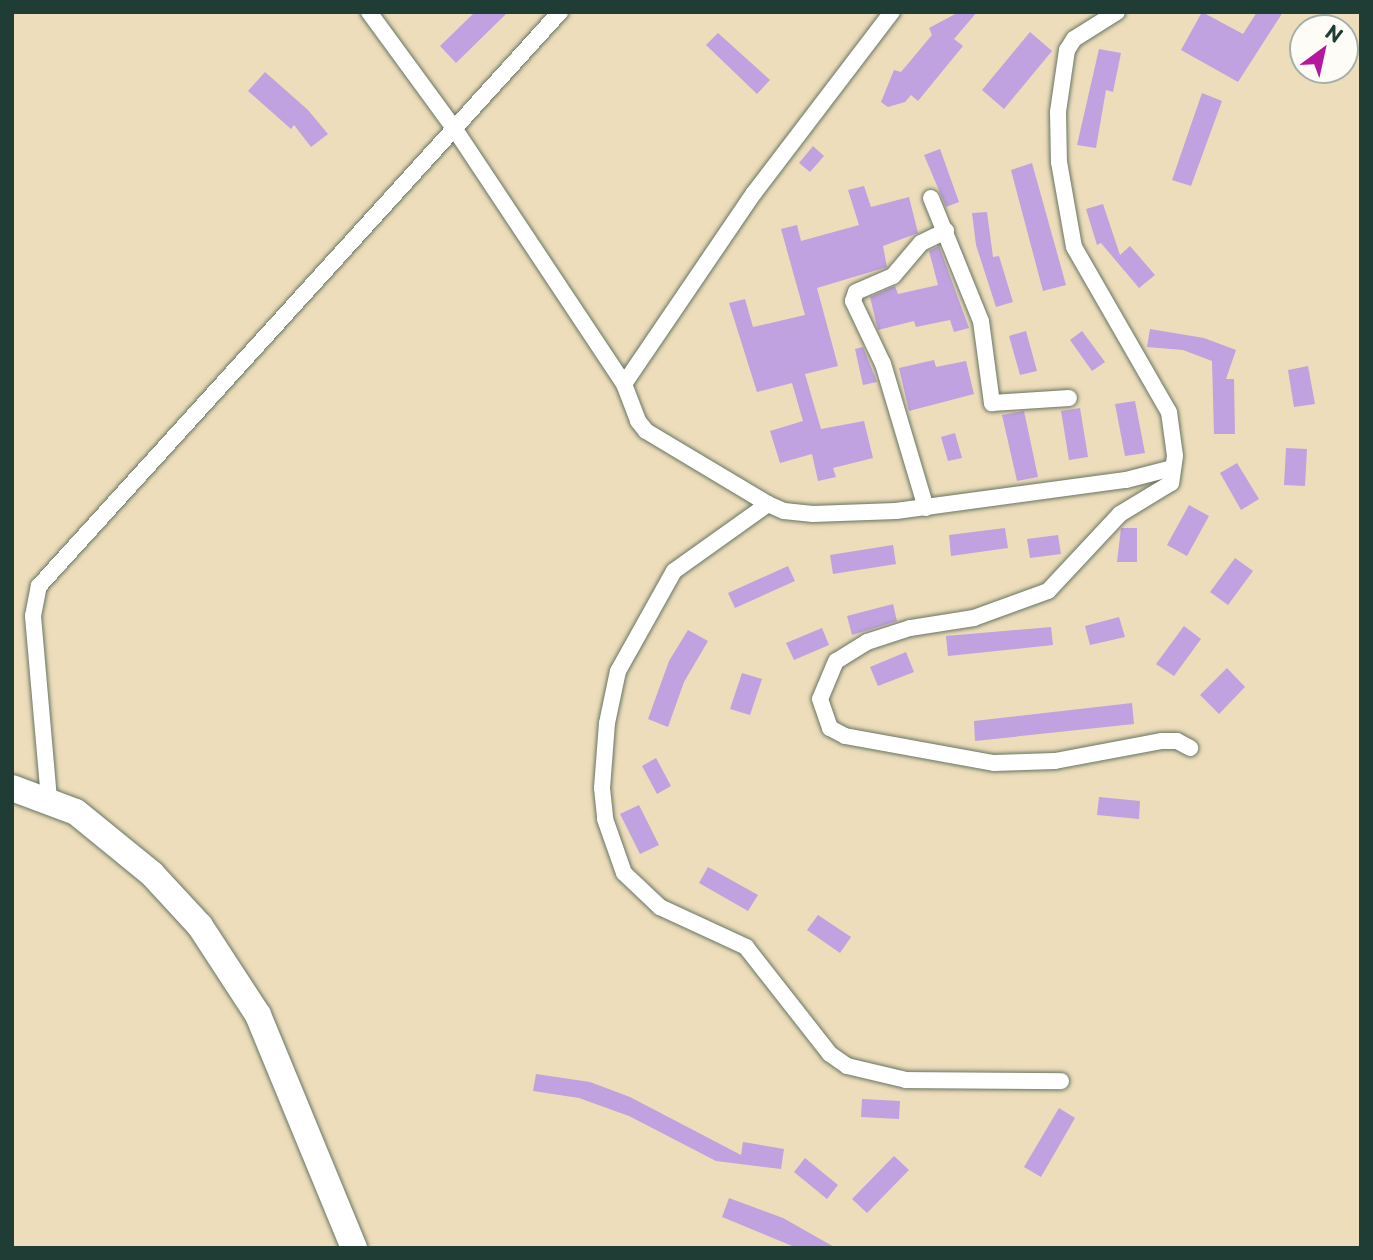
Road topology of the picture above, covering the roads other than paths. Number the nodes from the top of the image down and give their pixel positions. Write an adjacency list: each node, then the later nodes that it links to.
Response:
1 (369, 12): 5 (street)
2 (560, 12): 5 (street)
3 (892, 12): 8 (street)
4 (1117, 12): 10 (street)
5 (454, 128): 8 (street); 15 (street)
6 (931, 198): 7 (street)
7 (946, 231): 9 (street); 12 (street)
8 (625, 384): 11 (street)
9 (1069, 398)
10 (1172, 468): 12 (street); 13 (street)
11 (768, 504): 12 (street); 16 (street)
12 (926, 508)
13 (1190, 748)
14 (12, 788): 15 (main road)
15 (50, 799): 17 (main road)
16 (1061, 1081)
17 (354, 1248)

